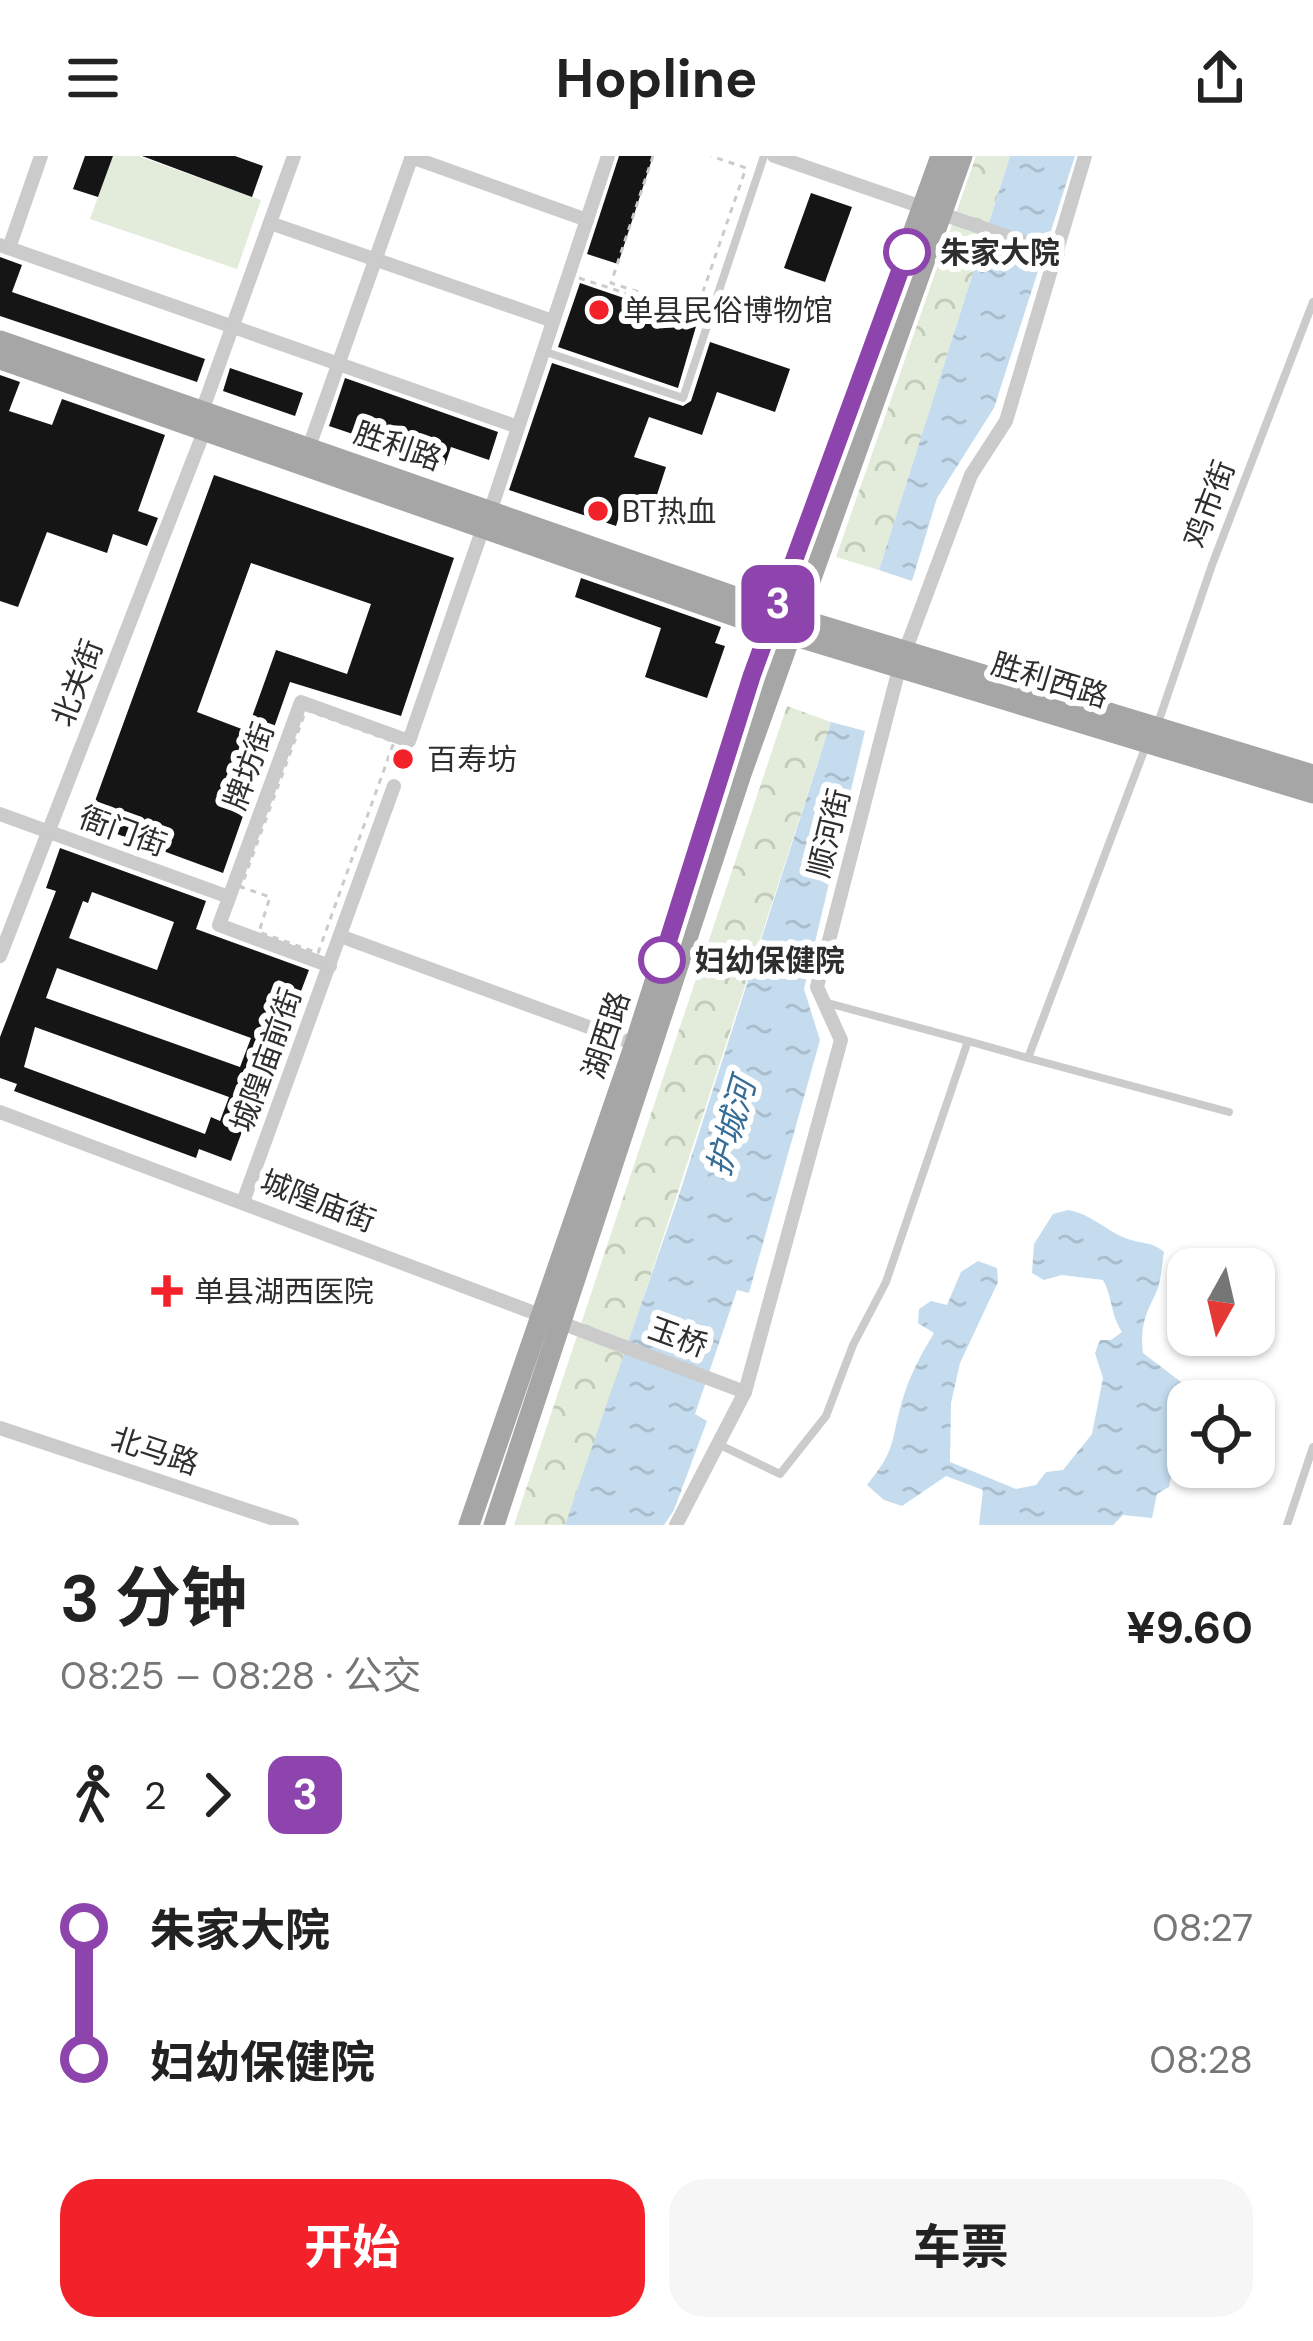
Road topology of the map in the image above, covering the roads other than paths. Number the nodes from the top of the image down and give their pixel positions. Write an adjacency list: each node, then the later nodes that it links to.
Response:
1 (41, 156): 13 (street)
2 (294, 156): 12 (street, 北关街)
3 (608, 156): 11 (street)
4 (764, 156): 20 (lane)
5 (774, 156): 10 (street)
6 (941, 156): 10 (main road, 湖西路)
7 (962, 156): 10 (main road, 湖西路)
8 (1085, 156): 14 (street, 顺河街)
9 (411, 157): 11 (street); 15 (street)
10 (932, 210): 14 (street); 27 (main road, 湖西路)
11 (586, 220): 17 (street)
12 (270, 223): 15 (street); 18 (street, 北关街)
13 (4, 246): 18 (street)
14 (1058, 254): 28 (street, 顺河街)
15 (375, 259): 17 (street); 22 (street)
16 (1313, 302): 29 (lane, 鸡市街)
17 (553, 321): 20 (street)
18 (232, 329): 22 (street); 23 (street, 北关街)
19 (0, 341): 23 (main road, 胜利路)
20 (543, 352): 24 (street)
21 (0, 359): 23 (main road, 胜利路)
22 (338, 365): 24 (street); 25 (street)
23 (204, 420): 25 (main road, 胜利路); 26 (main road, 胜利路); 34 (street, 北关街)
24 (518, 427): 26 (street)
25 (309, 447): 26 (main road, 胜利路)
26 (488, 517): 27 (main road, 胜利路); 35 (street, 牌坊街)
27 (783, 622): 28 (main road, 胜利西路); 41 (main road, 湖西路); 46 (main road, 湖西路)
28 (903, 657): 29 (main road, 胜利西路); 39 (street, 顺河街)
29 (1152, 734): 30 (main road, 胜利西路); 32 (main road, 胜利西路); 42 (lane, 鸡市街)
30 (1313, 775)
31 (394, 786): 36 (street, 城隍庙前街)
32 (1313, 793)
33 (0, 814): 34 (street, 衙门街)
34 (48, 832): 35 (street, 衙门街); 37 (street, 北关街)
35 (235, 892): 38 (street)
36 (340, 936): 38 (street, 城隍庙前街); 41 (street)
37 (0, 956)
38 (330, 965): 45 (street, 城隍庙前街)
39 (824, 1002): 40 (lane); 48 (street, 顺河街)
40 (968, 1041): 42 (lane); 50 (lane)
41 (635, 1044): 46 (main road, 湖西路)
42 (1028, 1058): 44 (lane)
43 (0, 1112): 45 (street, 城隍庙街)
44 (1229, 1112)
45 (243, 1202): 46 (street, 城隍庙街)
46 (551, 1318): 47 (street, 城隍庙街); 53 (main road, 湖西路); 54 (main road, 湖西路)
47 (617, 1343): 48 (street, 玉桥)
48 (746, 1392): 50 (street, 顺河街)
49 (0, 1428): 52 (street, 北马路)
50 (718, 1444): 55 (street, 顺河街)
51 (1313, 1447): 56 (lane)
52 (292, 1525)
53 (469, 1525)
54 (494, 1525)
55 (676, 1525)
56 (1287, 1525)

